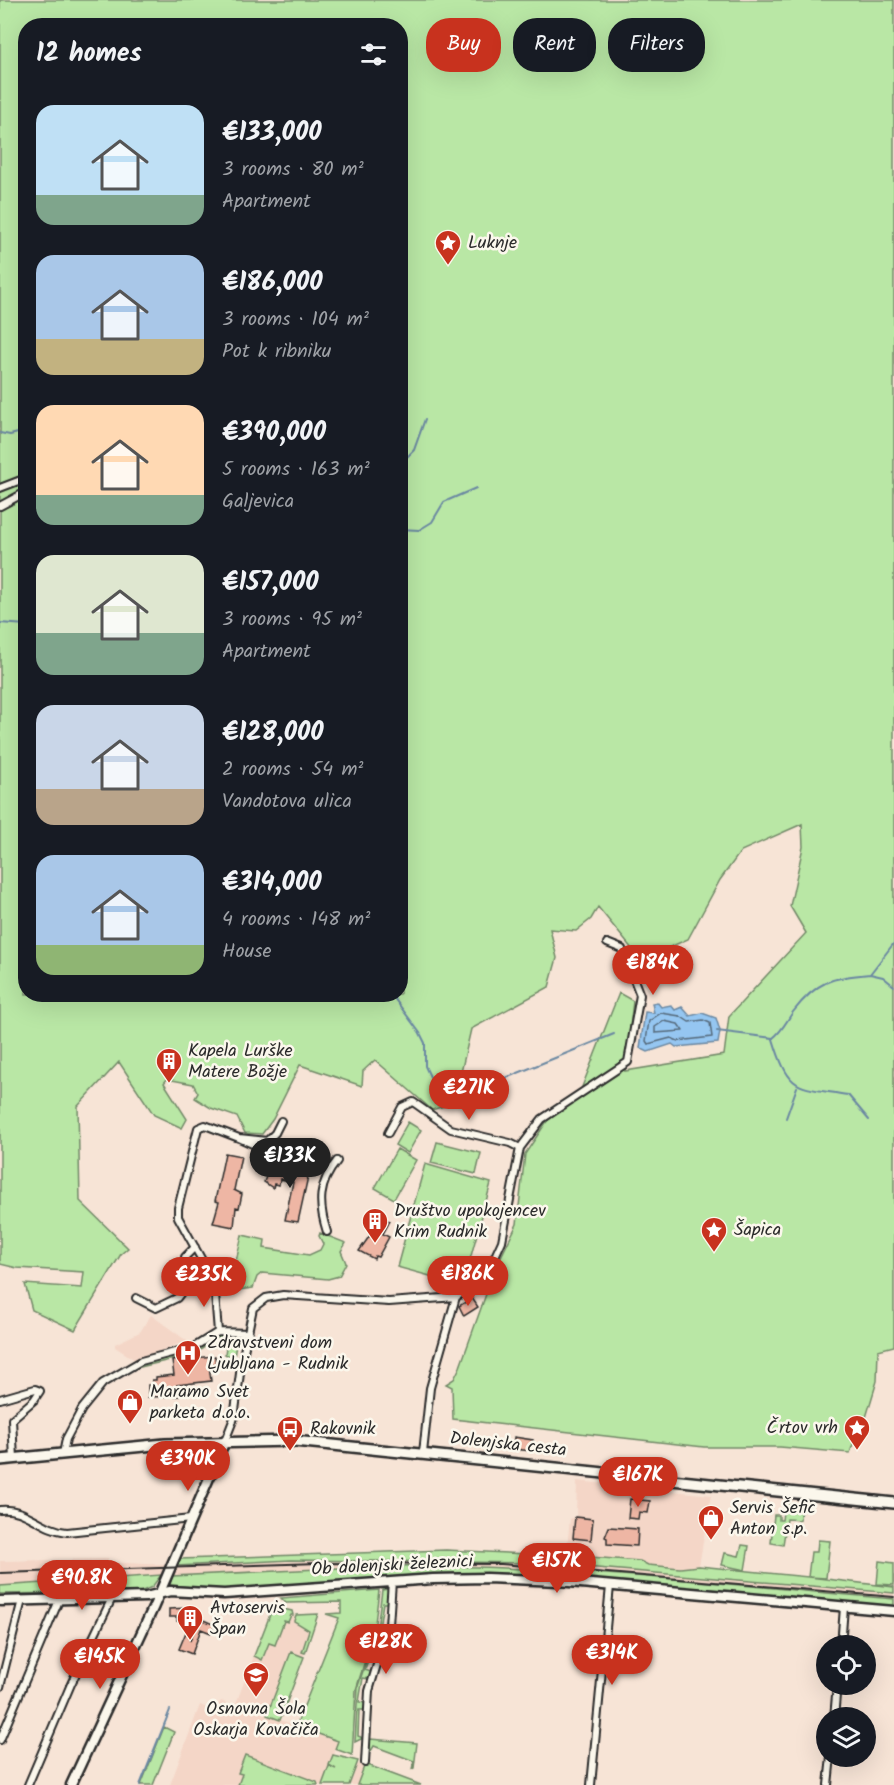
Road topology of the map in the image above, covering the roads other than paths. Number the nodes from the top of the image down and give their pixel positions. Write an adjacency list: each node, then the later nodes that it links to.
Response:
1 (18, 481): 2 (street)
2 (0, 488)
3 (18, 496): 4 (street)
4 (0, 506)
5 (607, 943): 9 (street)
6 (281, 1121): 8 (street)
7 (388, 1133): 9 (street)
8 (239, 1138): 11 (street); 13 (street)
9 (520, 1148): 14 (street)
10 (337, 1161): 11 (street)
11 (330, 1169): 12 (street)
12 (327, 1232)
13 (195, 1247): 15 (street); 16 (street)
14 (456, 1297): 17 (street); 20 (street)
15 (136, 1298)
16 (218, 1332): 17 (street); 21 (street)
17 (249, 1333): 19 (street)
18 (0, 1399): 22 (street)
19 (225, 1441): 20 (main road, Dolenjska cesta); 21 (main road, Dolenjska cesta); 26 (street)
20 (423, 1453): 24 (main road, Dolenjska cesta)
21 (63, 1454): 22 (main road, Dolenjska cesta)
22 (14, 1459): 23 (main road, Dolenjska cesta)
23 (0, 1460)
24 (894, 1503)
25 (0, 1510): 26 (street)
26 (191, 1519): 29 (street)
27 (392, 1581): 28 (street, Ob dolenjski železnici); 29 (street, Ob dolenjski železnici); 39 (street)
28 (610, 1586): 34 (street, Ob dolenjski železnici); 43 (street)
29 (159, 1594): 30 (street, Ob dolenjski železnici); 42 (street)
30 (112, 1598): 31 (street, Ob dolenjski železnici); 41 (street)
31 (60, 1599): 32 (street, Ob dolenjski železnici); 38 (street)
32 (22, 1600): 33 (street, Ob dolenjski železnici); 37 (street)
33 (0, 1601)
34 (844, 1607): 35 (street, Ob dolenjski železnici); 36 (street)
35 (894, 1611)
36 (842, 1635)
37 (0, 1688)
38 (0, 1740)
39 (365, 1763)
40 (830, 1767): 44 (street)
41 (28, 1785)
42 (71, 1785)
43 (591, 1785)
44 (828, 1785)

